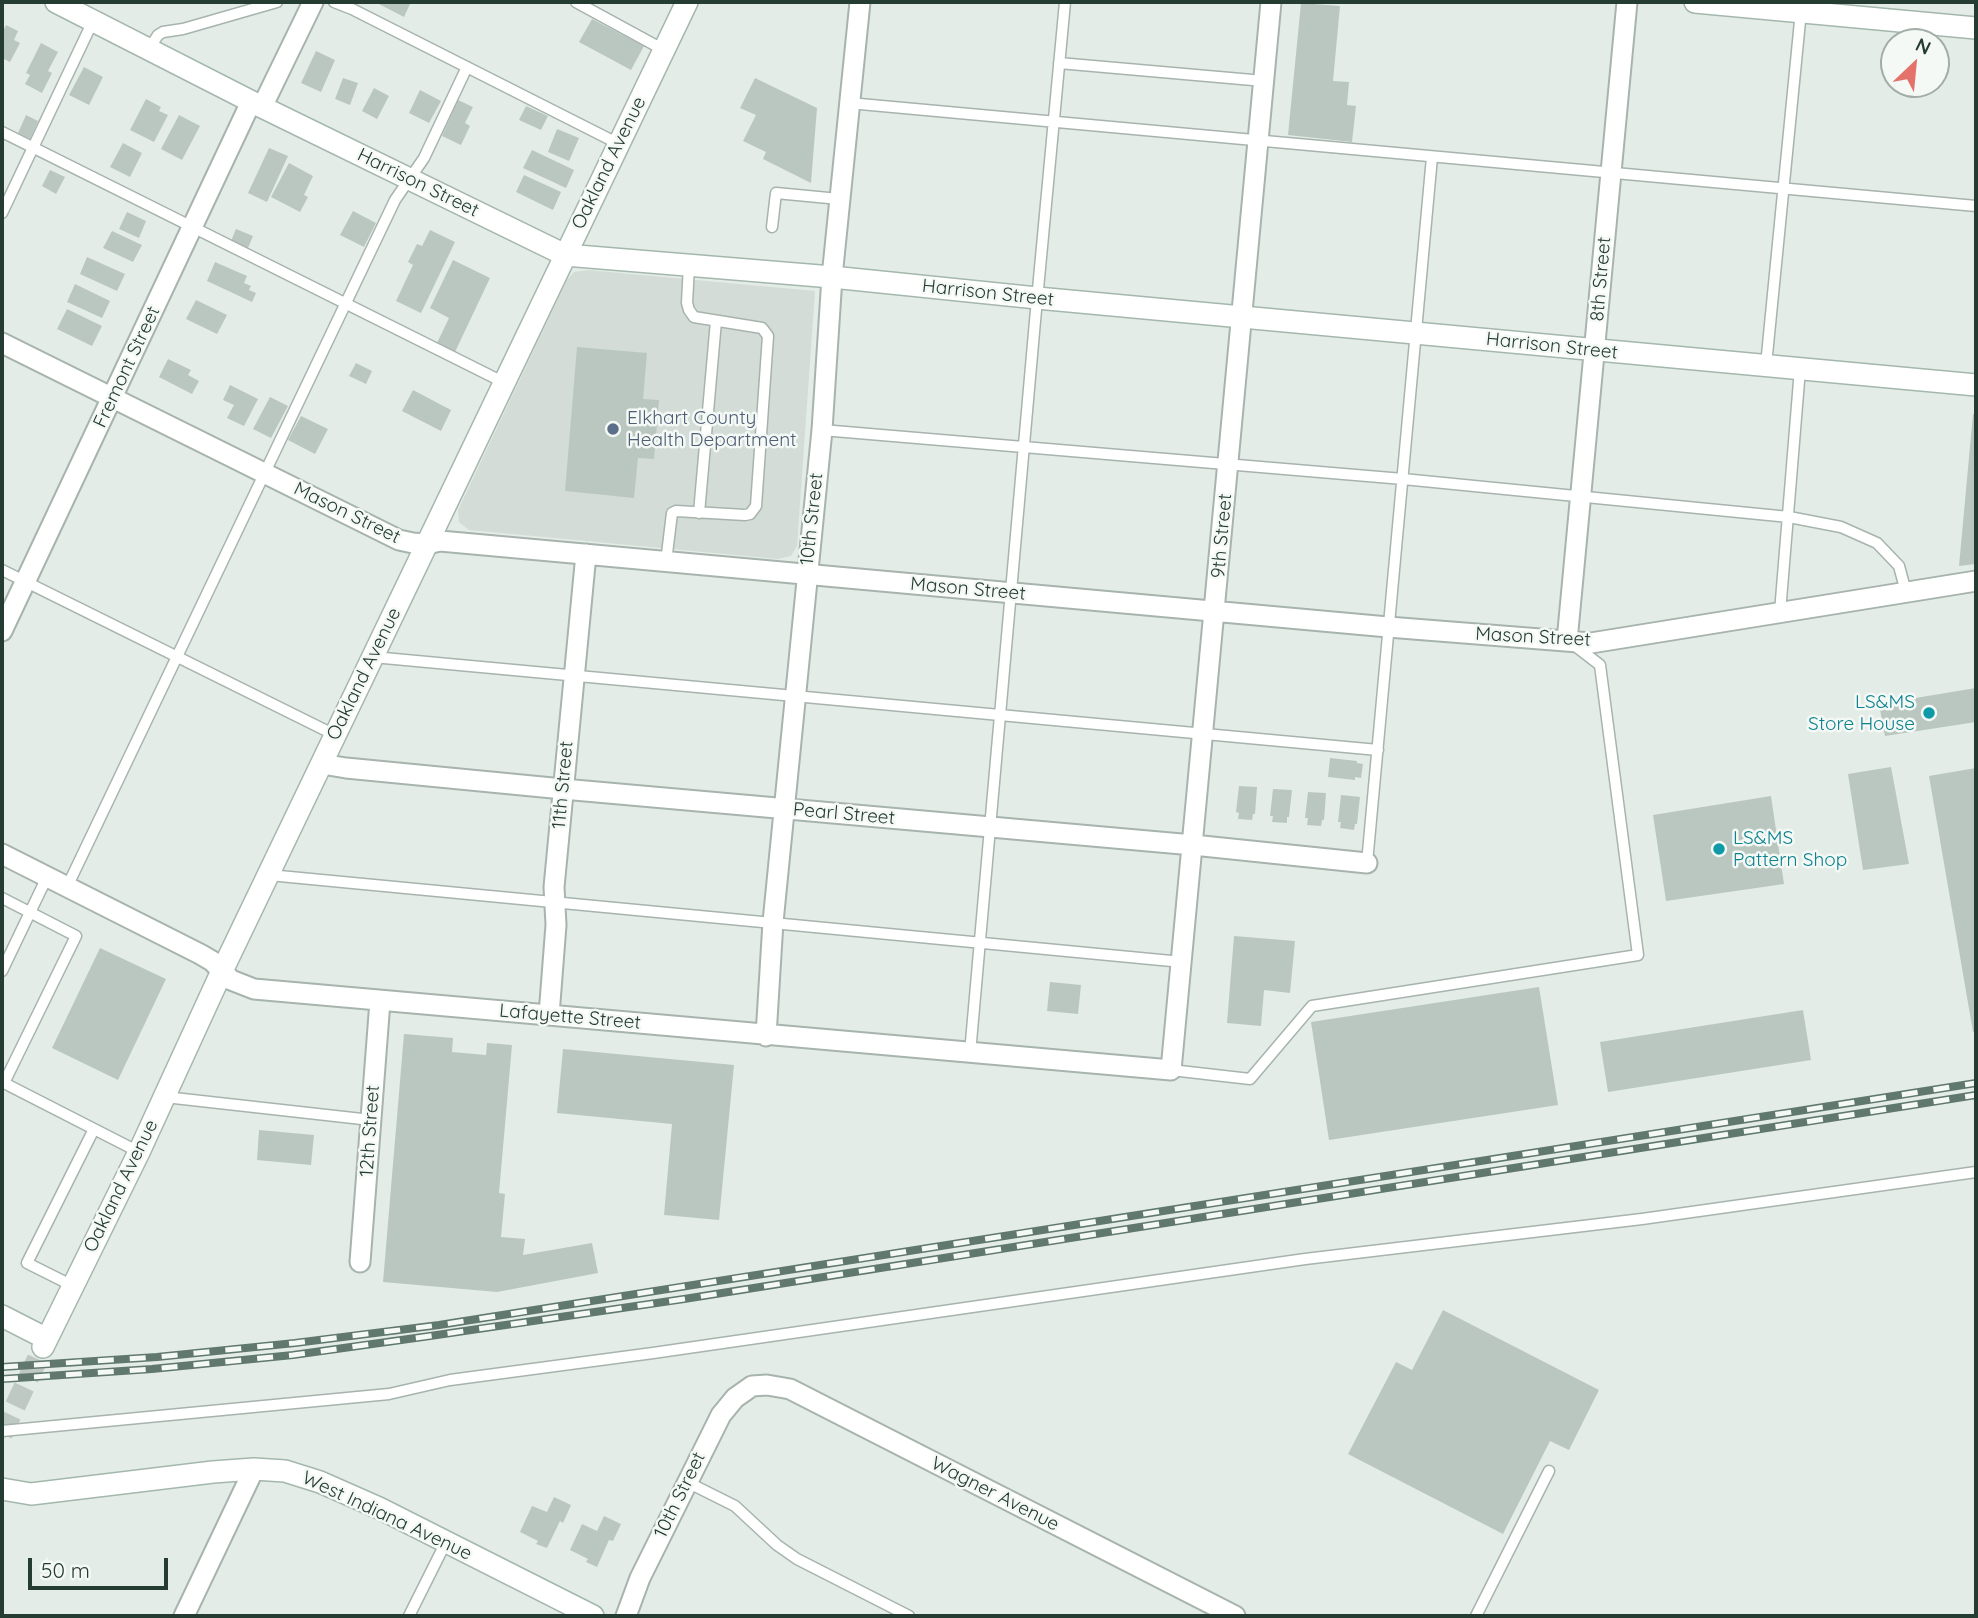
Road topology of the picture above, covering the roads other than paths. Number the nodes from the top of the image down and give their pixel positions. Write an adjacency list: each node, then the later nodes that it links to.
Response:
1 (56, 2): 13 (street, Harrison Street)
2 (277, 2): 15 (lane)
3 (313, 2): 21 (street, Fremont Street)
4 (334, 2): 18 (lane)
5 (576, 2): 16 (lane)
6 (687, 2): 16 (street, Oakland Avenue)
7 (860, 2): 20 (street, 10th Street)
8 (1065, 2): 17 (lane)
9 (1271, 2): 19 (street, 9th Street)
10 (1627, 2): 28 (street, 8th Street)
11 (1695, 2): 12 (street)
12 (1801, 7): 14 (street); 30 (lane)
13 (93, 21): 15 (street, Harrison Street); 26 (lane)
14 (1976, 28)
15 (149, 50): 21 (street, Harrison Street)
16 (664, 50): 25 (street, Oakland Avenue)
17 (1059, 63): 19 (lane); 22 (lane)
18 (467, 67): 25 (lane); 29 (lane)
19 (1264, 82): 24 (street, 9th Street)
20 (849, 103): 22 (lane); 31 (street, 10th Street)
21 (257, 105): 29 (street, Harrison Street); 35 (street, Fremont Street)
22 (1053, 123): 24 (lane); 40 (lane)
23 (2, 132): 26 (lane)
24 (1258, 140): 27 (lane); 42 (street, 9th Street)
25 (619, 144): 37 (street, Oakland Avenue)
26 (33, 147): 32 (lane); 35 (lane)
27 (1432, 157): 28 (lane); 44 (lane)
28 (1611, 174): 30 (lane); 46 (street, 8th Street)
29 (410, 178): 37 (street, Harrison Street); 41 (lane)
30 (1785, 189): 33 (lane); 47 (lane)
31 (839, 199): 36 (lane); 39 (street, 10th Street)
32 (4, 200): 34 (lane)
33 (1976, 206)
34 (2, 213)
35 (192, 226): 41 (lane); 51 (street, Fremont Street)
36 (772, 227)
37 (565, 255): 38 (street, Harrison Street); 49 (street, Oakland Avenue)
38 (690, 265): 39 (street, Harrison Street); 43 (lane)
39 (832, 277): 40 (street, Harrison Street); 52 (street, 10th Street)
40 (1037, 298): 42 (street, Harrison Street); 53 (lane)
41 (346, 303): 49 (lane); 55 (lane)
42 (1243, 317): 44 (street, Harrison Street); 54 (street, 9th Street)
43 (716, 321): 58 (lane); 58 (lane)
44 (1417, 332): 46 (street, Harrison Street); 56 (lane)
45 (2, 343): 51 (street, Mason Street)
46 (1594, 350): 47 (street, Harrison Street); 57 (street, 8th Street)
47 (1766, 365): 48 (street, Harrison Street)
48 (1800, 369): 50 (street, Harrison Street); 59 (lane)
49 (505, 383): 60 (street, Oakland Avenue)
50 (1976, 384)
51 (113, 397): 55 (street, Mason Street); 65 (street, Fremont Street)
52 (822, 430): 53 (lane); 64 (street, 10th Street)
53 (1023, 447): 54 (lane); 68 (lane)
54 (1229, 465): 56 (lane); 69 (street, 9th Street)
55 (265, 473): 60 (street, Mason Street); 74 (lane)
56 (1403, 479): 57 (lane); 71 (lane)
57 (1581, 497): 59 (lane); 73 (street, 8th Street)
58 (699, 513): 62 (lane)
59 (1789, 517): 67 (lane); 70 (lane)
60 (427, 544): 61 (street, Mason Street); 75 (street, Oakland Avenue)
61 (586, 554): 62 (street, Mason Street); 76 (street, 11th Street)
62 (666, 562): 64 (street, Mason Street)
63 (2, 569): 65 (lane)
64 (807, 575): 68 (street, Mason Street); 77 (street, 10th Street)
65 (26, 581): 72 (street, Fremont Street); 74 (lane)
66 (1976, 581): 67 (street, Mason Street)
67 (1906, 592): 70 (street, Mason Street)
68 (1010, 593): 69 (street, Mason Street); 78 (lane)
69 (1214, 611): 71 (street, Mason Street); 79 (street, 9th Street)
70 (1780, 612): 73 (street, Mason Street)
71 (1388, 627): 73 (street, Mason Street); 81 (lane)
72 (2, 631)
73 (1567, 641): 104 (lane)
74 (177, 657): 80 (lane); 91 (lane)
75 (372, 657): 76 (lane); 80 (street, Oakland Avenue)
76 (574, 676): 77 (lane); 83 (street, 11th Street)
77 (794, 696): 78 (lane); 84 (street, 10th Street)
78 (999, 715): 79 (lane); 85 (lane)
79 (1203, 733): 81 (lane); 86 (street, 9th Street)
80 (335, 735): 82 (street, Oakland Avenue)
81 (1378, 750): 88 (lane)
82 (321, 764): 83 (street, Pearl Street); 89 (street, Oakland Avenue)
83 (562, 789): 84 (street, Pearl Street); 93 (street, 11th Street)
84 (784, 808): 85 (street, Pearl Street); 95 (street, 10th Street)
85 (990, 827): 86 (street, Pearl Street); 96 (lane)
86 (1193, 845): 88 (street, Pearl Street); 97 (street, 9th Street)
87 (2, 854): 90 (street, Lafayette Street)
88 (1367, 863)
89 (269, 875): 93 (lane); 99 (street, Oakland Avenue)
90 (47, 877): 91 (street, Lafayette Street); 94 (lane)
91 (67, 887): 99 (street, Lafayette Street)
92 (2, 898): 94 (lane)
93 (555, 903): 95 (lane); 101 (street, 11th Street)
94 (30, 912): 98 (lane); 105 (lane)
95 (773, 922): 96 (lane); 102 (street, 10th Street)
96 (979, 942): 97 (lane); 103 (lane)
97 (1182, 962): 104 (street, 9th Street)
98 (2, 971)
99 (222, 971): 100 (street, Lafayette Street); 106 (street, Oakland Avenue)
100 (380, 1001): 101 (street, Lafayette Street); 107 (street, 12th Street)
101 (549, 1015): 102 (street, Lafayette Street)
102 (766, 1035): 103 (street, Lafayette Street)
103 (970, 1053): 104 (street, Lafayette Street)
104 (1171, 1070)
105 (3, 1083): 108 (lane)
106 (164, 1096): 107 (lane); 109 (street, Oakland Avenue)
107 (371, 1120): 111 (street, 12th Street)
108 (94, 1129): 109 (lane); 112 (lane)
109 (139, 1152): 112 (street, Oakland Avenue)
110 (1976, 1172): 115 (lane)
111 (360, 1262)
112 (73, 1286): 113 (street, Oakland Avenue)
113 (2, 1316)
114 (752, 1387): 118 (street, 10th Street); 126 (street, Wagner Avenue)
115 (2, 1432)
116 (254, 1469): 119 (street, West Indiana Avenue); 120 (street, West Indiana Avenue); 121 (street)
117 (1549, 1471): 127 (lane)
118 (687, 1482): 124 (street, 10th Street); 125 (lane)
119 (2, 1489)
120 (446, 1542): 122 (lane); 123 (street, West Indiana Avenue)
121 (187, 1615)
122 (409, 1616)
123 (593, 1616)
124 (626, 1616)
125 (909, 1616)
126 (1235, 1616)
127 (1476, 1616)

